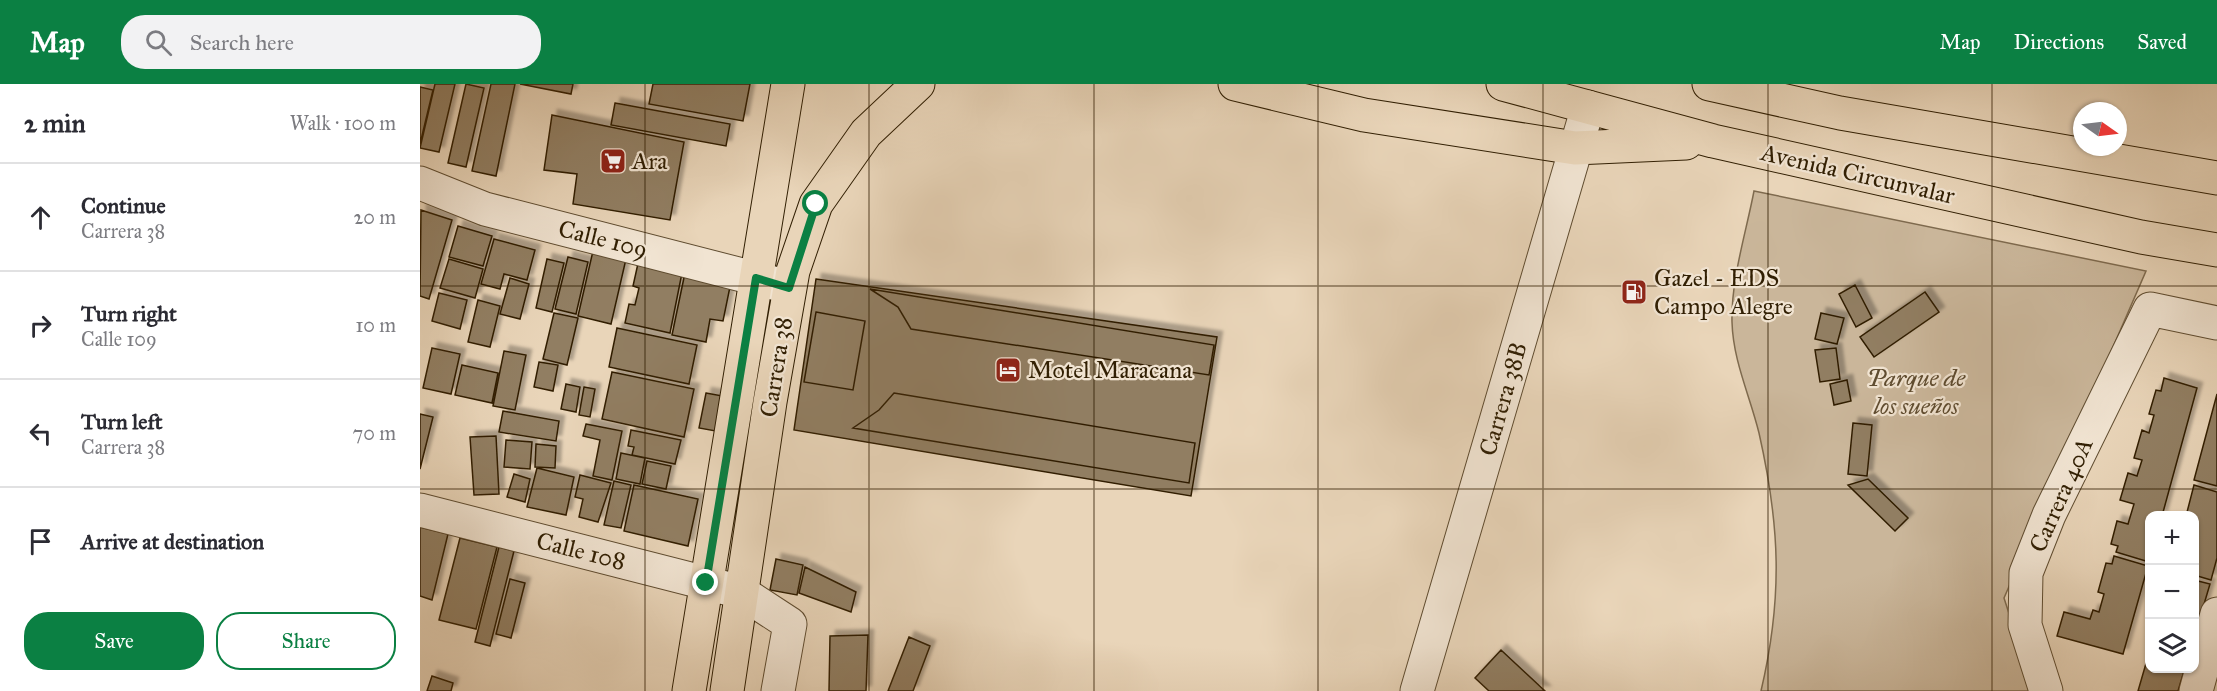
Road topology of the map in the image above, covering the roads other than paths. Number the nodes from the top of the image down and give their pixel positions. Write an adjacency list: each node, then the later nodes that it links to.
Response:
1 (788, 84): 12 (main road, Carrera 38)
2 (918, 84): 13 (main road, Carrera 38)
3 (1235, 84): 8 (main road)
4 (1709, 84): 9 (main road)
5 (1515, 87): 6 (main road, Avenida Circunvalar)
6 (1588, 107): 7 (main road, Avenida Circunvalar); 8 (street, Carrera 38B)
7 (1713, 141): 8 (main road); 11 (main road, Avenida Circunvalar)
8 (1575, 148): 22 (street, Carrera 38B)
9 (2217, 178)
10 (420, 183): 12 (street, Calle 109)
11 (2217, 250)
12 (756, 278): 13 (street, Calle 109); 16 (main road, Carrera 38)
13 (789, 288): 17 (main road, Carrera 38)
14 (2217, 323): 23 (street, Carrera 40A)
15 (420, 510): 16 (street, Calle 108)
16 (706, 583): 17 (street, Calle 108); 19 (main road, Carrera 38)
17 (741, 592): 20 (main road, Carrera 38); 21 (street, Calle 108)
18 (2217, 614): 24 (street)
19 (689, 691)
20 (727, 691)
21 (778, 691)
22 (1417, 691)
23 (2046, 691)
24 (2196, 691)

